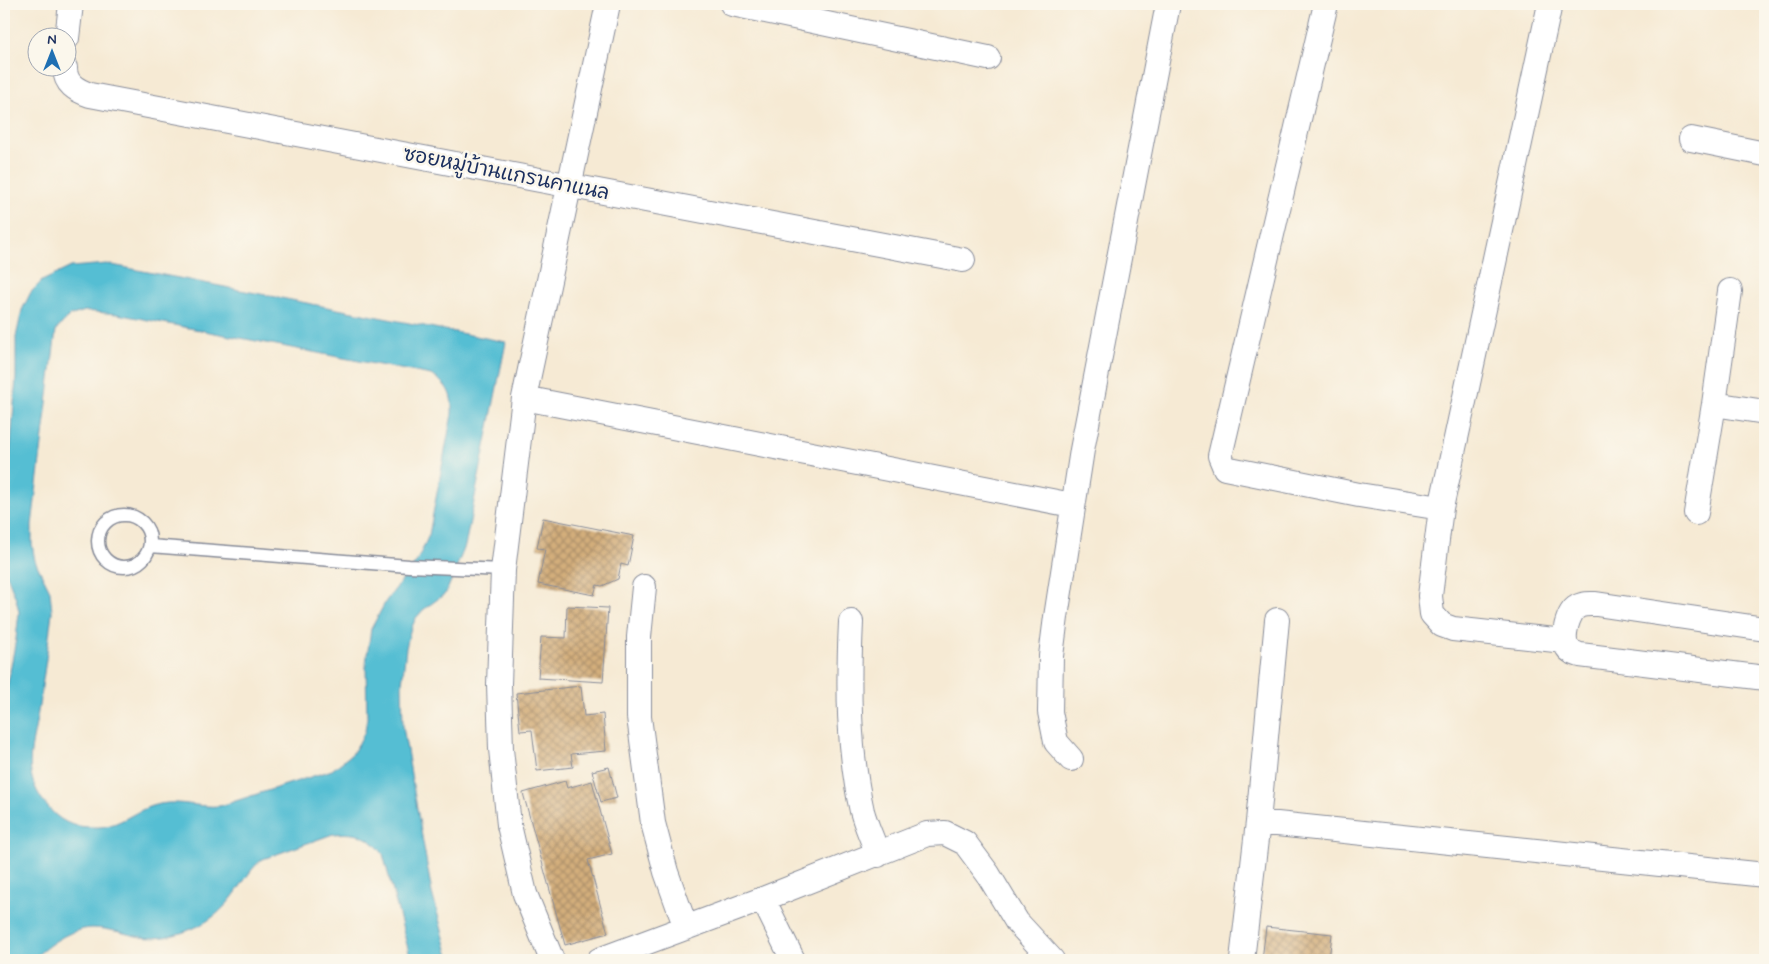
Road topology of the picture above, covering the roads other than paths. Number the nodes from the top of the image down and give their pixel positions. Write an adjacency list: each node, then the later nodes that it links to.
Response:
1 (71, 4): 7 (street)
2 (608, 4): 12 (street)
3 (732, 4): 8 (street)
4 (1168, 4): 18 (street)
5 (1326, 4): 19 (street)
6 (1550, 4): 19 (street)
7 (68, 28)
8 (988, 58)
9 (67, 78): 12 (street, ซอยหมู่บ้านแกรนคาแนล)
10 (1691, 139): 11 (street)
11 (1765, 154)
12 (569, 186): 13 (street, ซอยหมู่บ้านแกรนคาแนล); 15 (street)
13 (963, 260)
14 (1730, 291): 16 (street)
15 (524, 398): 18 (street); 22 (street)
16 (1714, 404): 17 (street); 20 (street)
17 (1765, 412)
18 (1072, 505): 29 (street)
19 (1441, 508): 27 (street)
20 (1696, 513)
21 (150, 546): 21 (lane); 22 (lane)
22 (503, 570): 35 (street)
23 (644, 587): 34 (street)
24 (1277, 620): 30 (street)
25 (851, 622): 31 (street)
26 (1765, 629): 27 (street)
27 (1564, 641): 28 (street)
28 (1765, 678)
29 (1071, 759)
30 (1258, 822): 32 (street); 39 (street)
31 (878, 854): 33 (street); 38 (street)
32 (1765, 875)
33 (763, 899): 34 (street); 37 (street)
34 (686, 928): 36 (street)
35 (552, 960)
36 (599, 960)
37 (793, 960)
38 (1052, 960)
39 (1242, 960)

